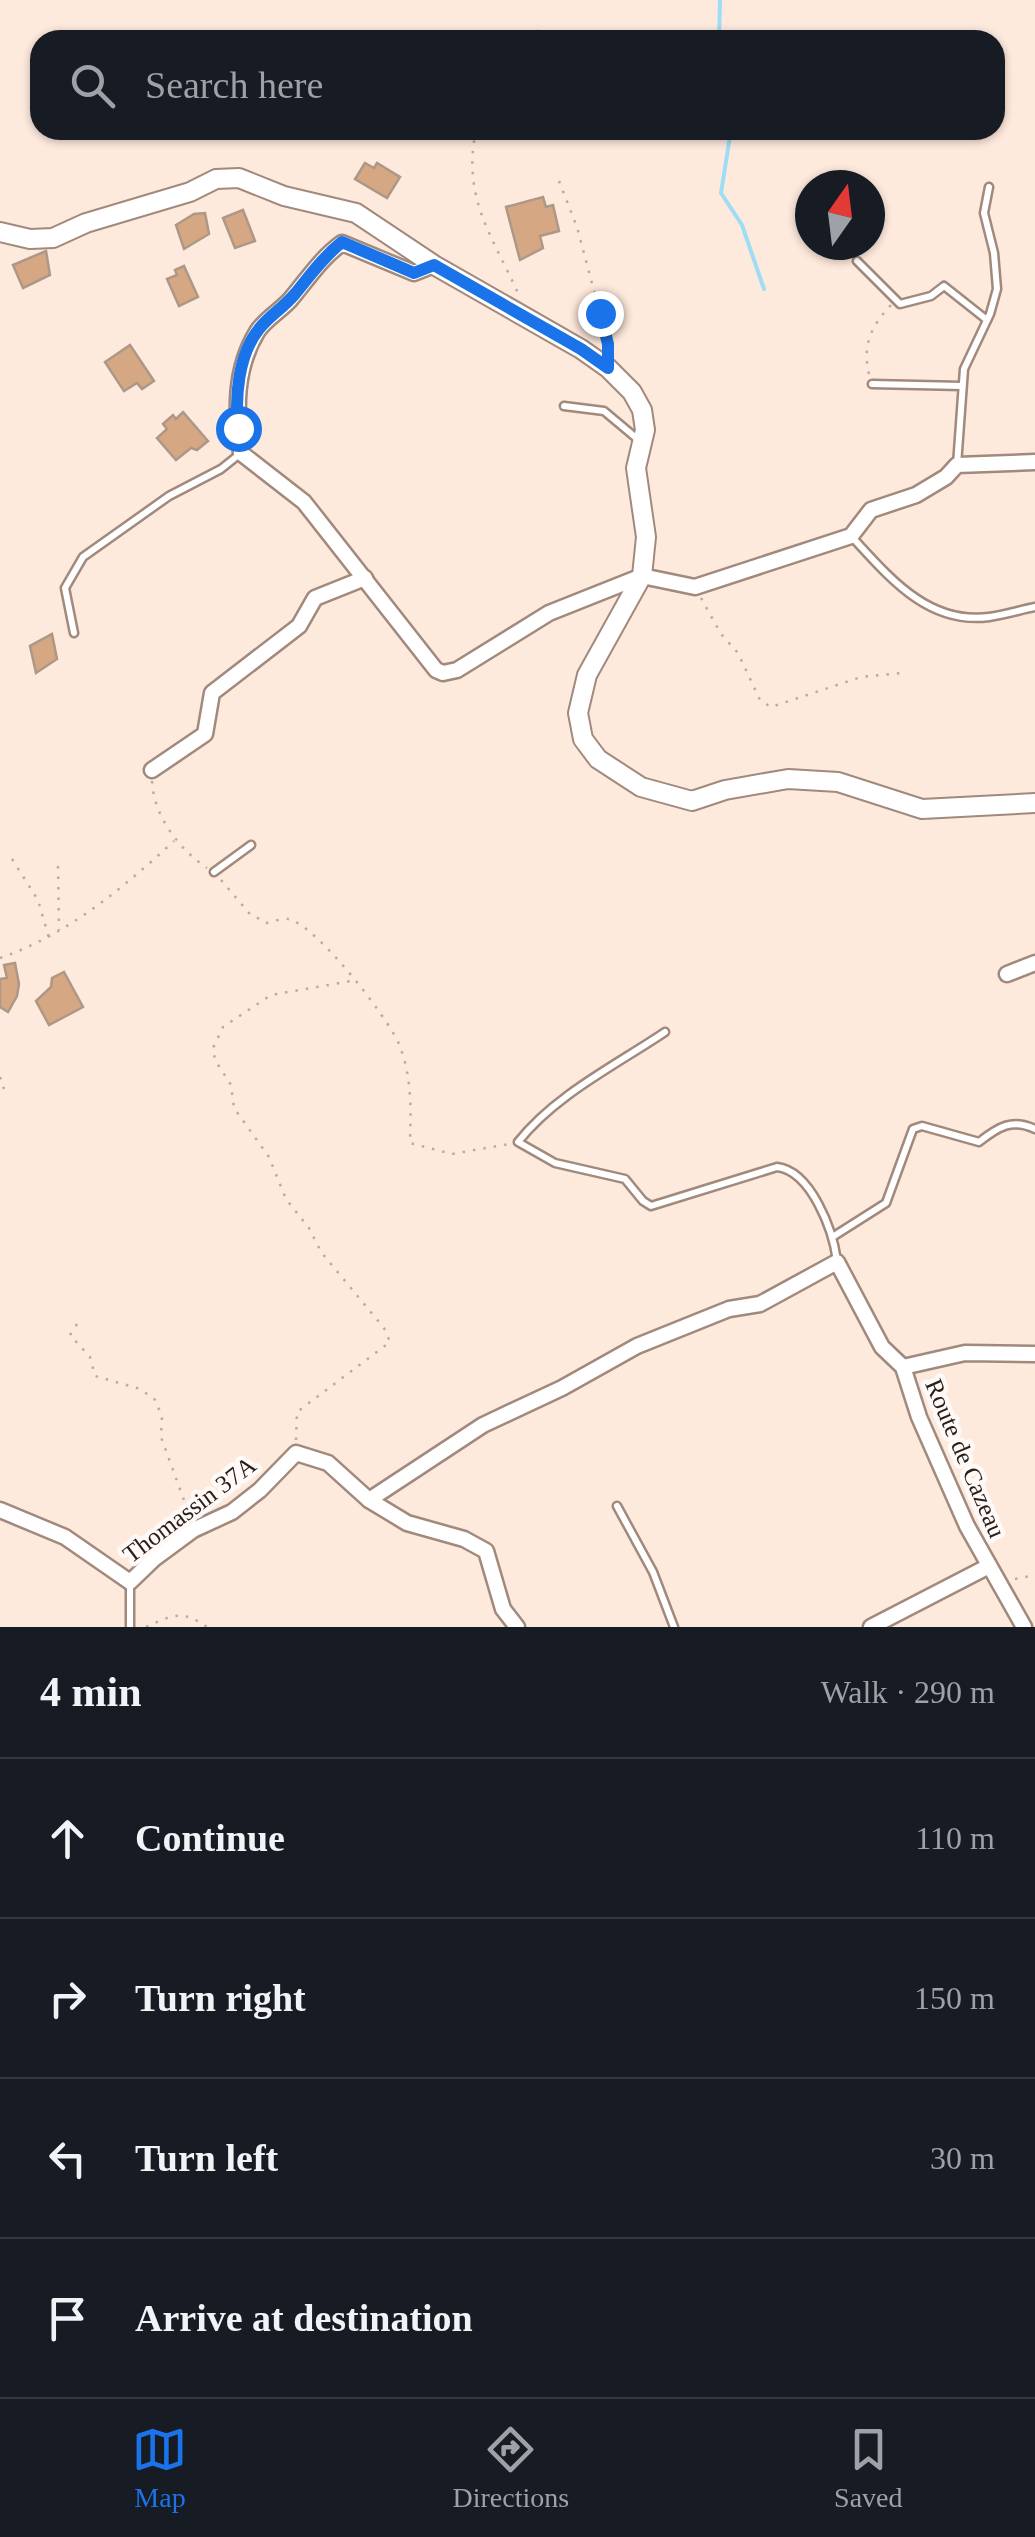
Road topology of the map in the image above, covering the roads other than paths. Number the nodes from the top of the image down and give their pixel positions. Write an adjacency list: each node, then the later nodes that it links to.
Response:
1 (989, 187): 5 (lane)
2 (0, 232): 4 (street)
3 (858, 261): 5 (lane)
4 (434, 265): 9 (street); 10 (street)
5 (987, 320): 7 (lane)
6 (872, 384): 7 (lane)
7 (962, 386): 12 (lane)
8 (564, 406): 9 (lane)
9 (642, 443): 14 (street)
10 (240, 454): 15 (street); 17 (lane)
11 (1035, 462): 12 (street)
12 (957, 465): 13 (street)
13 (851, 536): 14 (street); 16 (lane)
14 (642, 576): 15 (street); 19 (street)
15 (365, 578): 18 (street)
16 (1035, 607)
17 (74, 633)
18 (152, 770)
19 (1035, 803)
20 (252, 845): 21 (lane)
21 (214, 872)
22 (1035, 963): 23 (street)
23 (1007, 974)
24 (666, 1032): 26 (lane)
25 (1035, 1129): 26 (lane)
26 (834, 1236): 27 (lane)
27 (837, 1262): 29 (street); 30 (street)
28 (1035, 1354): 29 (street)
29 (903, 1367): 33 (street, Route de Cazeau)
30 (369, 1500): 34 (street, Thomassin 37A); 36 (street)
31 (617, 1506): 37 (lane)
32 (0, 1510): 34 (street, Thomassin 37A)
33 (989, 1566): 38 (street); 39 (street, Route de Cazeau)
34 (130, 1582): 35 (lane)
35 (130, 1627)
36 (517, 1627)
37 (674, 1627)
38 (871, 1627)
39 (1024, 1627)

